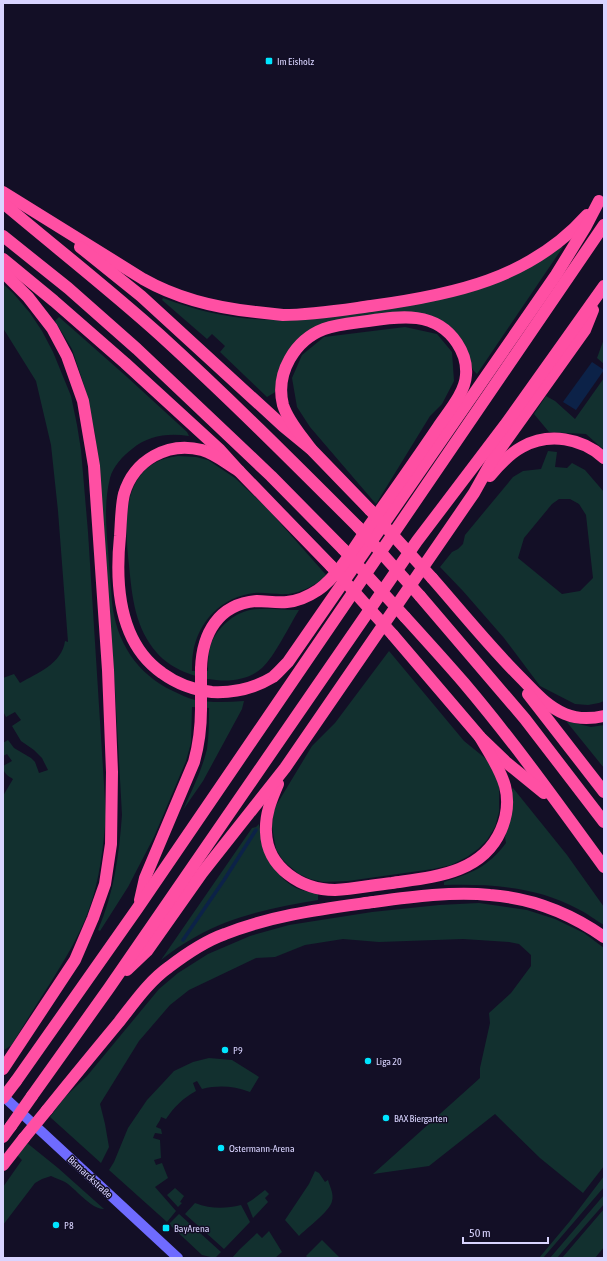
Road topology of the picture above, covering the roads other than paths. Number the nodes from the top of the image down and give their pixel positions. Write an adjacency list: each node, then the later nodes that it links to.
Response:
1 (3, 192): 4 (highway)
2 (602, 198): 4 (highway); 12 (highway)
3 (3, 202): 20 (highway, bridge)
4 (37, 212): 10 (highway)
5 (604, 225): 22 (highway)
6 (3, 236): 19 (highway, bridge)
7 (3, 259): 12 (highway)
8 (3, 272): 25 (highway)
9 (602, 289): 13 (highway); 24 (highway)
10 (311, 449): 14 (highway, bridge); 22 (highway, bridge)
11 (604, 458): 13 (highway)
12 (239, 472): 16 (highway, bridge)
13 (474, 493): 17 (highway)
14 (505, 662): 15 (highway); 18 (highway)
15 (604, 716)
16 (480, 737): 17 (highway); 19 (highway)
17 (285, 768): 24 (highway)
18 (604, 792)
19 (561, 807): 21 (highway)
20 (604, 822)
21 (604, 868)
22 (137, 909): 26 (highway, bridge)
23 (604, 937): 28 (highway, bridge)
24 (109, 988): 27 (highway, bridge)
25 (3, 1069)
26 (3, 1097): 29 (main road, Bismarckstraße)
27 (3, 1137)
28 (3, 1165)
29 (178, 1258)

